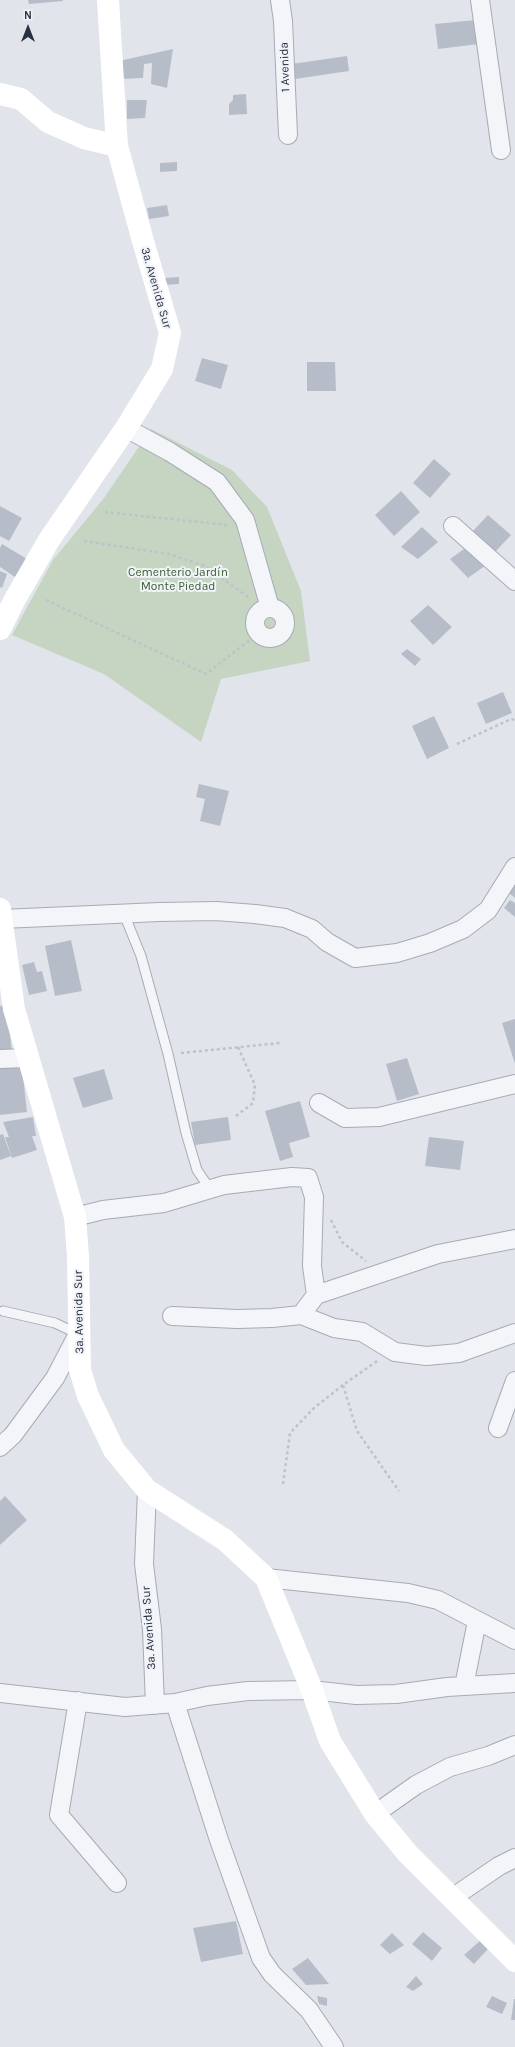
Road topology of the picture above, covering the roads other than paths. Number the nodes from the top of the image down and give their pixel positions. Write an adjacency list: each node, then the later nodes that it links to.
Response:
1 (108, 0): 6 (street, 3a. Avenida Sur)
2 (280, 0): 5 (street, 1 Avenida)
3 (480, 0): 7 (street)
4 (0, 94): 6 (street)
5 (288, 135)
6 (117, 146): 8 (street, 3a. Avenida Sur)
7 (501, 150)
8 (126, 428): 11 (street); 12 (street, 3a. Avenida Sur)
9 (453, 526): 10 (street)
10 (515, 581)
11 (268, 609): 11 (street)
12 (0, 629)
13 (515, 867): 15 (street)
14 (1, 914): 15 (street); 16 (street, 3a. Avenida Sur)
15 (124, 914): 20 (lane)
16 (28, 1058): 17 (street); 21 (street, 3a. Avenida Sur)
17 (0, 1059)
18 (515, 1084): 19 (street)
19 (319, 1103)
20 (210, 1189): 21 (street); 23 (street)
21 (75, 1217): 28 (street, 3a. Avenida Sur)
22 (515, 1239): 23 (street)
23 (316, 1295): 25 (street)
24 (3, 1311): 28 (lane)
25 (301, 1315): 26 (street); 27 (street)
26 (172, 1316)
27 (515, 1333)
28 (78, 1334): 31 (street); 32 (street, 3a. Avenida Sur)
29 (515, 1381): 30 (street)
30 (498, 1428)
31 (0, 1447)
32 (147, 1490): 33 (street); 42 (street, 3a. Avenida Sur)
33 (266, 1578): 34 (street); 38 (street)
34 (478, 1621): 35 (street); 37 (street)
35 (515, 1640)
36 (515, 1683): 37 (street)
37 (464, 1686): 38 (street)
38 (312, 1690): 41 (street); 44 (street)
39 (0, 1693): 40 (street)
40 (78, 1701): 42 (street); 46 (street)
41 (175, 1703): 42 (street); 49 (street)
42 (155, 1705)
43 (515, 1745): 44 (street)
44 (375, 1814): 47 (street)
45 (515, 1858): 47 (street)
46 (117, 1883)
47 (452, 1898): 48 (street)
48 (515, 1961)
49 (334, 2047)

